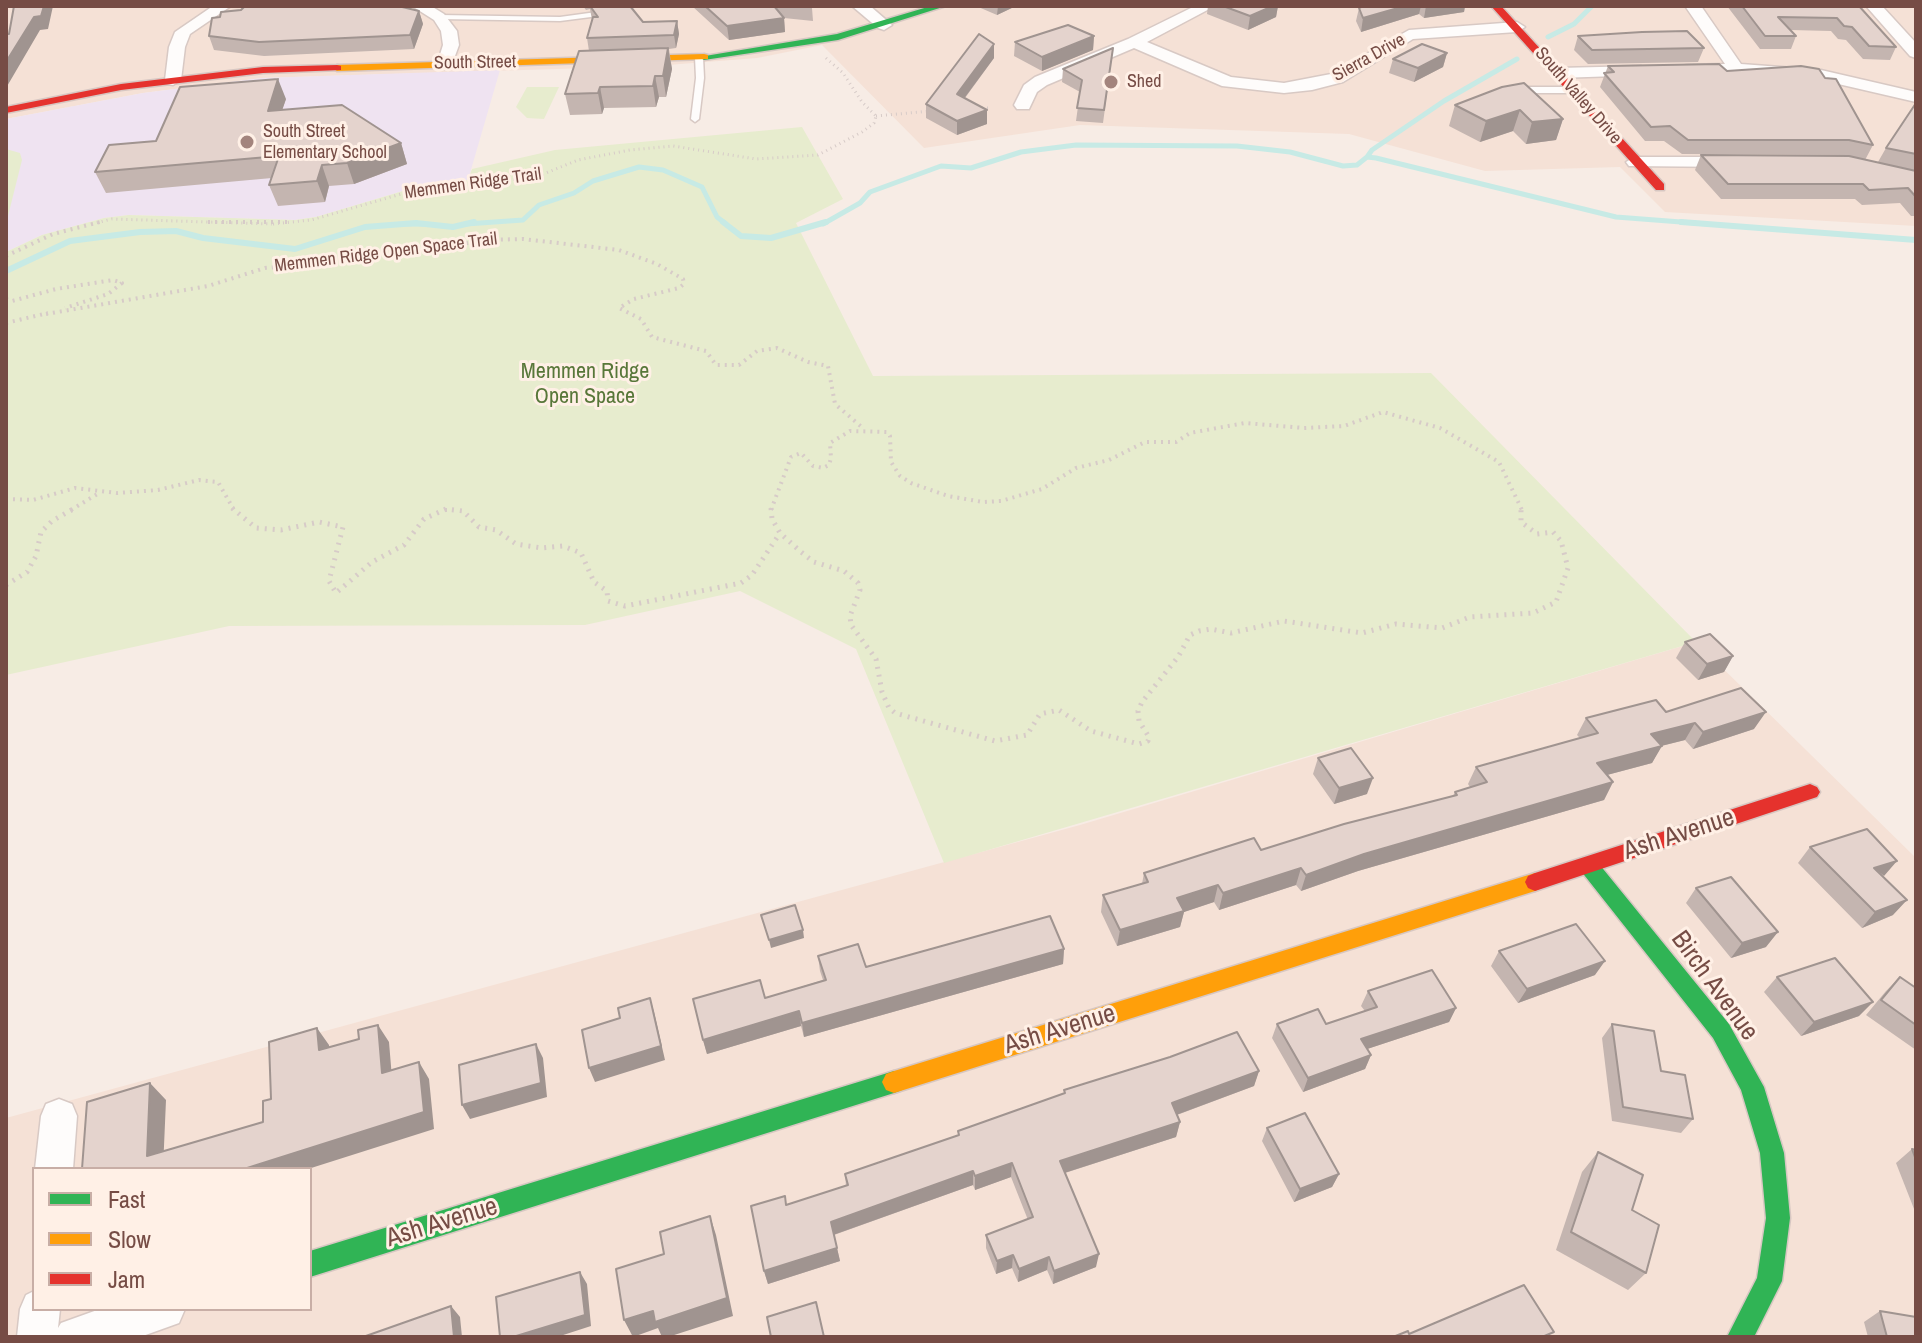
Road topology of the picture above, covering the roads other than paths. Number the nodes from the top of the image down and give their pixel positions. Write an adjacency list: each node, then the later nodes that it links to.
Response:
1 (223, 6): 20 (street)
2 (420, 6): 10 (street)
3 (860, 6): 11 (street)
4 (941, 6): 11 (street, South Street)
5 (1207, 6): 13 (street)
6 (1496, 6): 12 (street, South Valley Drive)
7 (1693, 6): 17 (street)
8 (1874, 6): 14 (street)
9 (614, 11): 10 (lane)
10 (440, 17): 16 (street)
11 (884, 25): 15 (street, South Street)
12 (1517, 27): 13 (street, Sierra Drive); 18 (street, South Valley Drive)
13 (1134, 42): 25 (street)
14 (1916, 53)
15 (699, 57): 16 (street, South Street); 27 (lane)
16 (445, 64): 20 (street, South Street)
17 (1736, 69): 18 (street); 22 (street)
18 (1558, 73): 21 (street, South Valley Drive)
19 (1909, 78): 22 (street)
20 (173, 80): 26 (street, South Street)
21 (1573, 90): 24 (lane); 28 (street, South Valley Drive)
22 (1896, 91): 23 (street)
23 (1916, 97)
24 (1506, 101)
25 (1023, 105)
26 (6, 110)
27 (695, 119)
28 (1635, 162): 29 (street); 30 (street, South Valley Drive)
29 (1746, 162)
30 (1660, 187)
31 (1810, 792): 32 (street, Ash Avenue)
32 (1588, 865): 35 (street, Ash Avenue); 40 (street, Birch Avenue)
33 (59, 1116): 34 (street)
34 (54, 1167)
35 (312, 1263)
36 (40, 1311): 38 (street)
37 (159, 1311): 39 (street)
38 (37, 1337)
39 (75, 1337)
40 (1740, 1337)

